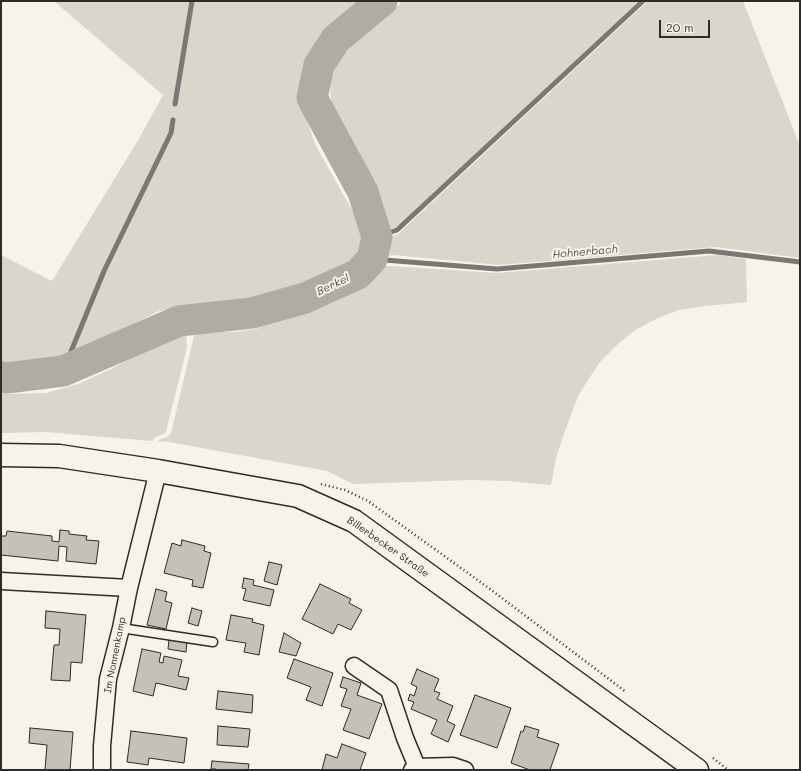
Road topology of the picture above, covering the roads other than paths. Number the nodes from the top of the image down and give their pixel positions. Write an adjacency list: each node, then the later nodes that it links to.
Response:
1 (1, 455): 2 (main road, Billerbecker Straße)
2 (158, 471): 4 (street, Im Nonnenkamp); 11 (main road, Billerbecker Straße)
3 (1, 581): 4 (street)
4 (129, 588): 5 (street, Im Nonnenkamp)
5 (121, 628): 6 (lane); 9 (street, Im Nonnenkamp)
6 (213, 642)
7 (354, 666): 8 (street)
8 (414, 769): 10 (street)
9 (102, 770)
10 (465, 770)
11 (697, 770)

